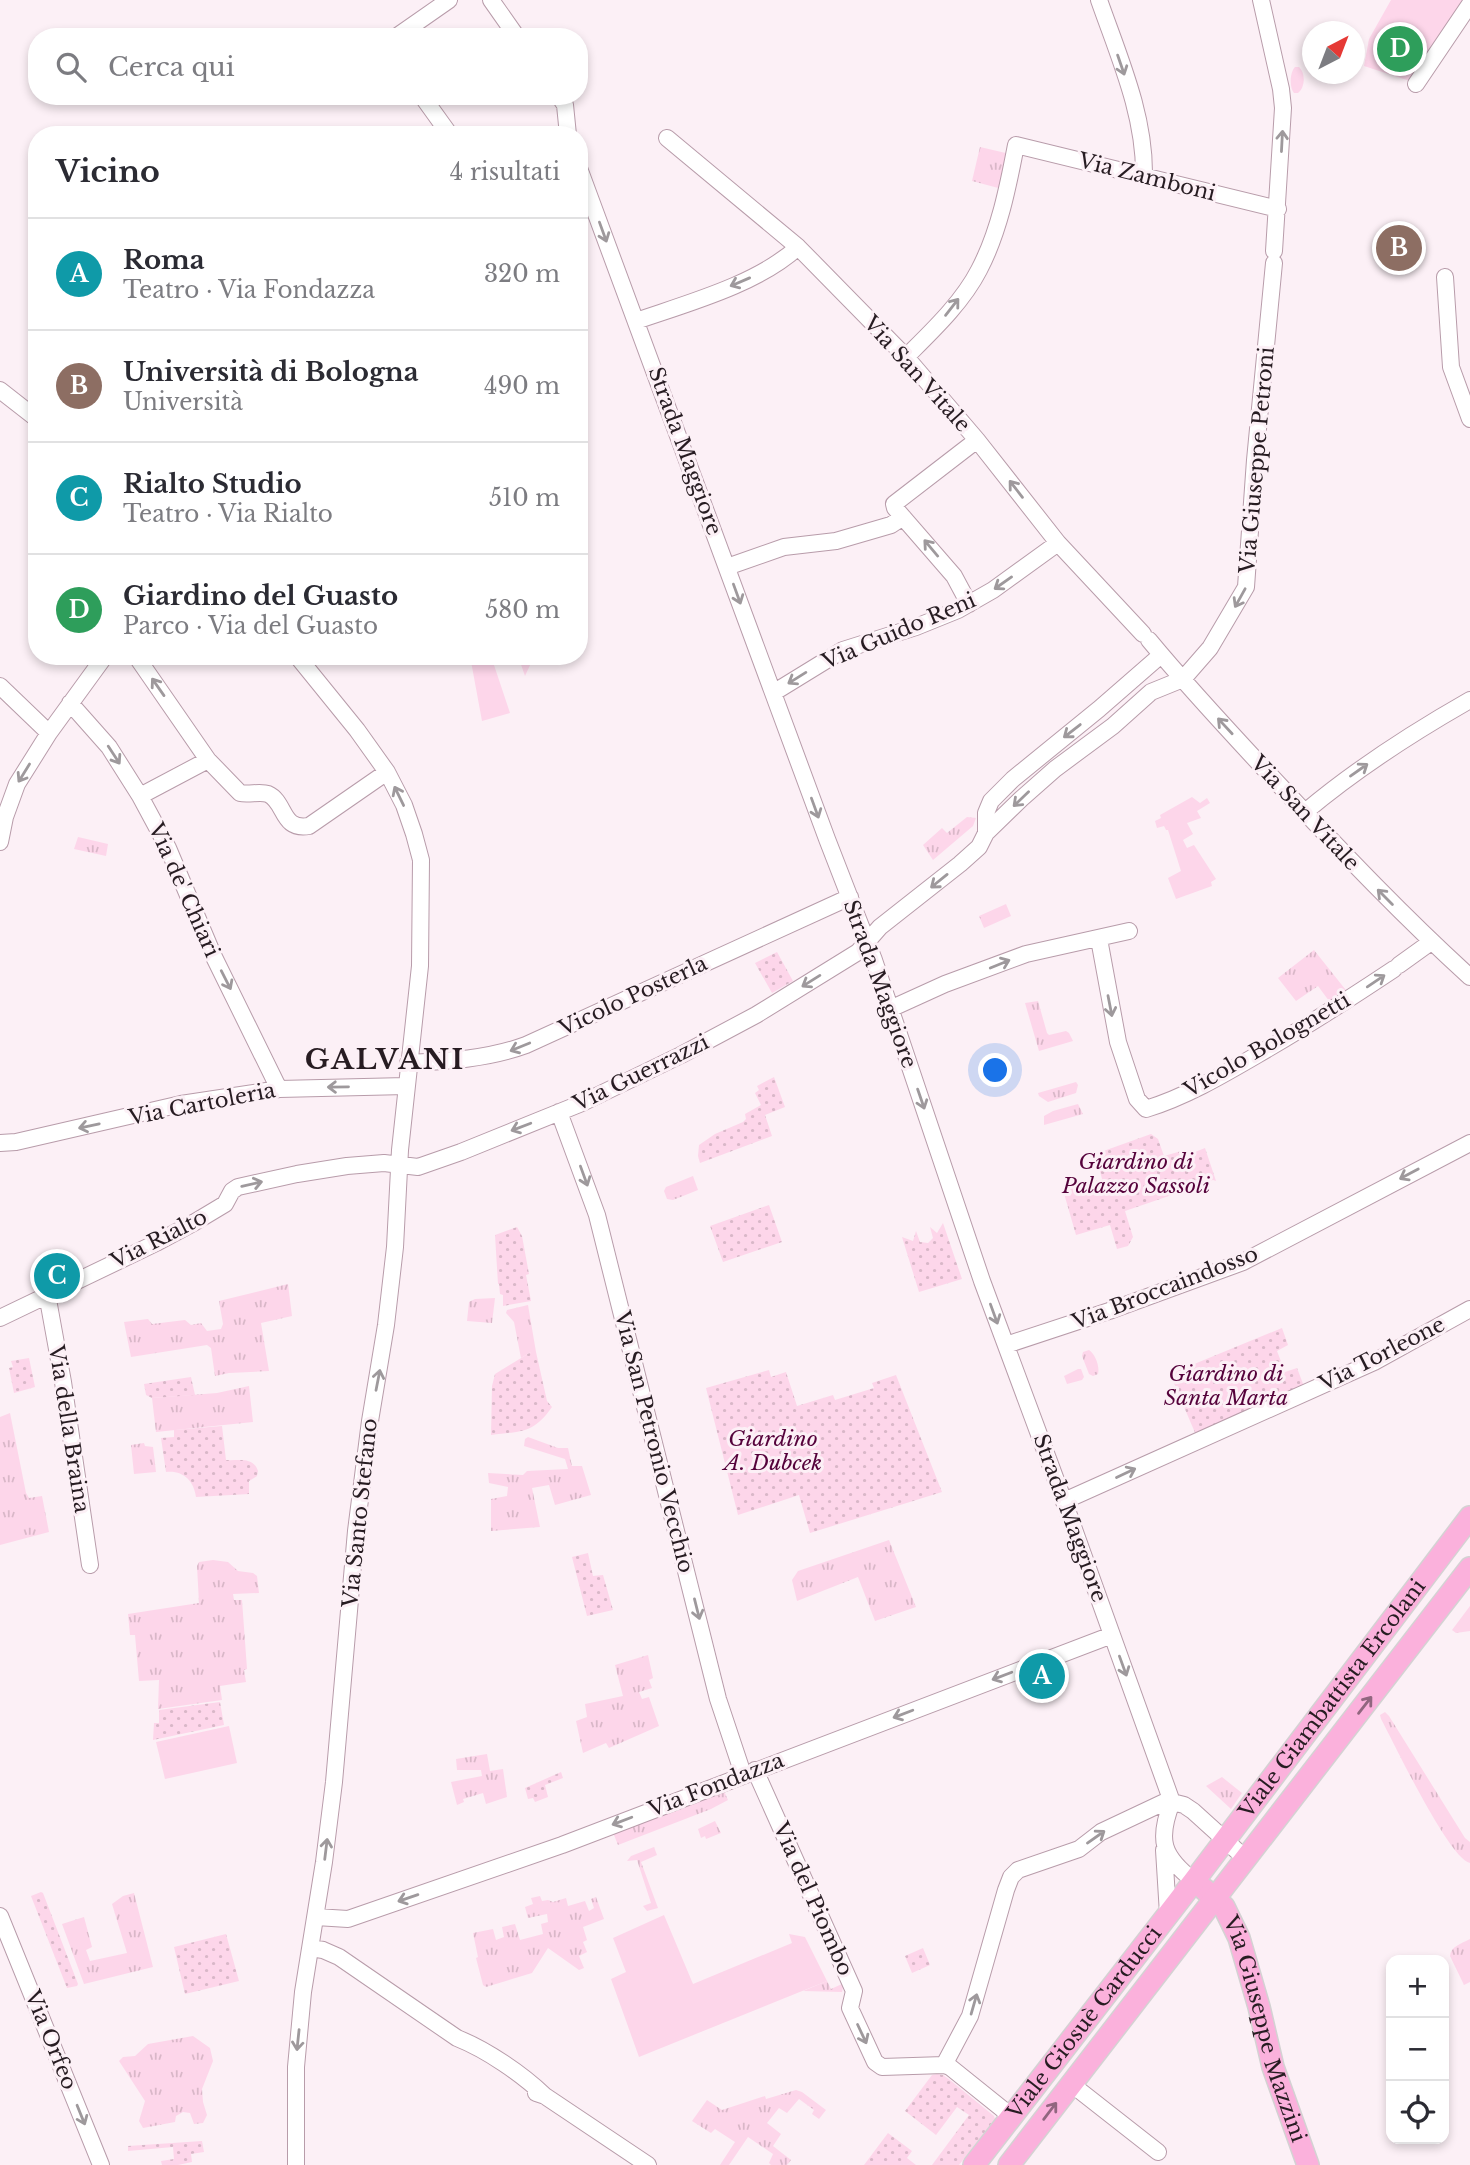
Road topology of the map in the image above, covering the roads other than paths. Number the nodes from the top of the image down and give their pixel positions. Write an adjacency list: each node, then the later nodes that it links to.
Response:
1 (449, 0): 6 (street)
2 (491, 0): 7 (street)
3 (1099, 0): 16 (street, one-way to 16)
4 (1261, 0): 18 (street, Via Giuseppe Petroni, one-way to 4)
5 (1470, 4): 8 (street)
6 (409, 28)
7 (511, 28)
8 (1416, 84)
9 (428, 105): 12 (street)
10 (565, 105): 11 (street)
11 (566, 117): 13 (street); 14 (street)
12 (444, 126)
13 (561, 126)
14 (567, 126)
15 (667, 138): 19 (street, Via San Vitale)
16 (1143, 176): 18 (street, Via Zamboni); 22 (street, Via Zamboni, one-way to 16)
17 (588, 192): 21 (street, Strada Maggiore, one-way to 21)
18 (1278, 209): 35 (street, Via Giuseppe Petroni, one-way to 35)
19 (798, 247): 21 (street, one-way to 21); 22 (street, Via San Vitale)
20 (1445, 276): 25 (street)
21 (636, 321): 29 (street, Strada Maggiore)
22 (906, 357): 26 (street, Via San Vitale)
23 (0, 390): 24 (street)
24 (28, 412)
25 (1470, 419)
26 (977, 440): 27 (street); 28 (street, Via San Vitale, one-way to 26)
27 (903, 517): 29 (street); 30 (street, one-way to 27)
28 (1058, 543): 30 (street, Via Guido Reni, one-way to 30); 31 (street, Via San Vitale)
29 (727, 567): 37 (street, Strada Maggiore, one-way to 37)
30 (968, 604): 37 (street, Via Guido Reni, one-way to 37)
31 (1161, 655): 35 (street, Via San Vitale); 40 (street)
32 (98, 665): 39 (street)
33 (142, 665): 43 (street, one-way to 33)
34 (304, 665): 44 (street, Via Santo Stefano)
35 (1183, 679): 41 (street, Via Guerrazzi); 46 (street, Via San Vitale, one-way to 35)
36 (0, 686): 42 (street)
37 (773, 693): 49 (street, Strada Maggiore, one-way to 49)
38 (1470, 700): 46 (street, one-way to 38)
39 (70, 703): 42 (street); 45 (street, Via de' Chiari, one-way to 45)
40 (1099, 709): 41 (street); 47 (street, one-way to 47)
41 (1113, 726): 47 (street, Via Guerrazzi, one-way to 47)
42 (49, 733): 48 (street, one-way to 48)
43 (208, 760): 44 (street); 45 (street)
44 (387, 772): 56 (street, Via Santo Stefano, one-way to 44)
45 (140, 796): 58 (street, Via de' Chiari, one-way to 58)
46 (1305, 812): 53 (street, Via San Vitale, one-way to 46)
47 (986, 833): 52 (street, Via Guerrazzi, one-way to 52)
48 (0, 842)
49 (850, 897): 52 (street, Strada Maggiore); 56 (street, Vicolo Posterla, one-way to 56)
50 (1129, 931): 51 (street)
51 (1099, 939): 53 (street, Vicolo Bolognetti, one-way to 53); 55 (street, one-way to 51)
52 (867, 942): 55 (street, Strada Maggiore); 59 (street, Via Guerrazzi, one-way to 59)
53 (1431, 942): 54 (street, Via San Vitale)
54 (1470, 977)
55 (890, 1009): 66 (street, Strada Maggiore, one-way to 66)
56 (408, 1063): 57 (street, Via Santo Stefano)
57 (406, 1086): 58 (street, Via Cartoleria, one-way to 58); 62 (street, Via Santo Stefano)
58 (279, 1089): 60 (street, Via Cartoleria, one-way to 60)
59 (559, 1112): 62 (street, Via Guerrazzi, one-way to 62); 72 (street, Via San Petronio Vecchio, one-way to 72)
60 (0, 1143)
61 (1470, 1143): 66 (street, Via Broccaindosso, one-way to 66)
62 (399, 1166): 63 (street, Via Rialto, one-way to 62); 81 (street, Via Santo Stefano, one-way to 62)
63 (47, 1294): 65 (street, Via Rialto); 69 (street, Via della Braina)
64 (1470, 1309): 67 (street, Via Torleone, one-way to 64)
65 (0, 1318)
66 (1006, 1345): 67 (street, Strada Maggiore)
67 (1064, 1501): 71 (street, Strada Maggiore)
68 (1470, 1517): 74 (main road, Viale Giambattista Ercolani)
69 (90, 1565)
70 (1470, 1568): 76 (main road, Viale Giambattista Ercolani, one-way to 70)
71 (1112, 1634): 72 (street, Via Fondazza, one-way to 72); 73 (street, Strada Maggiore, one-way to 73)
72 (749, 1772): 81 (street, Via Fondazza, one-way to 81); 85 (street, Via del Piombo, one-way to 85)
73 (1171, 1801): 74 (street); 75 (street); 85 (street, one-way to 73)
74 (1224, 1840): 76 (street); 77 (main road, Viale Giambattista Ercolani)
75 (1164, 1847): 77 (street); 79 (street)
76 (1246, 1859): 78 (main road, Viale Giambattista Ercolani)
77 (1194, 1881): 78 (main road, Via Giuseppe Mazzini); 79 (main road, Viale Giosuè Carducci)
78 (1215, 1898): 84 (main road, Viale Giosuè Carducci); 95 (main road, Via Giuseppe Mazzini)
79 (1168, 1914): 82 (main road, Viale Giosuè Carducci)
80 (0, 1916): 90 (street, Via Orfeo, one-way to 90)
81 (316, 1917): 83 (street, Via Santo Stefano)
82 (1146, 1942): 84 (main road); 87 (main road, Viale Giosuè Carducci)
83 (311, 1948): 91 (street, Via Santo Stefano, one-way to 91); 92 (street)
84 (1167, 1958): 86 (main road, Viale Giosuè Carducci)
85 (944, 2065): 87 (street)
86 (1070, 2083): 88 (main road, Viale Giosuè Carducci, one-way to 86); 89 (street, Viale Giosuè Carducci)
87 (1011, 2116): 88 (main road); 93 (main road, Viale Giosuè Carducci)
88 (1033, 2133): 94 (main road, Viale Giosuè Carducci)
89 (1158, 2152)
90 (101, 2165)
91 (296, 2165)
92 (648, 2165)
93 (974, 2165)
94 (1009, 2165)
95 (1308, 2165)

